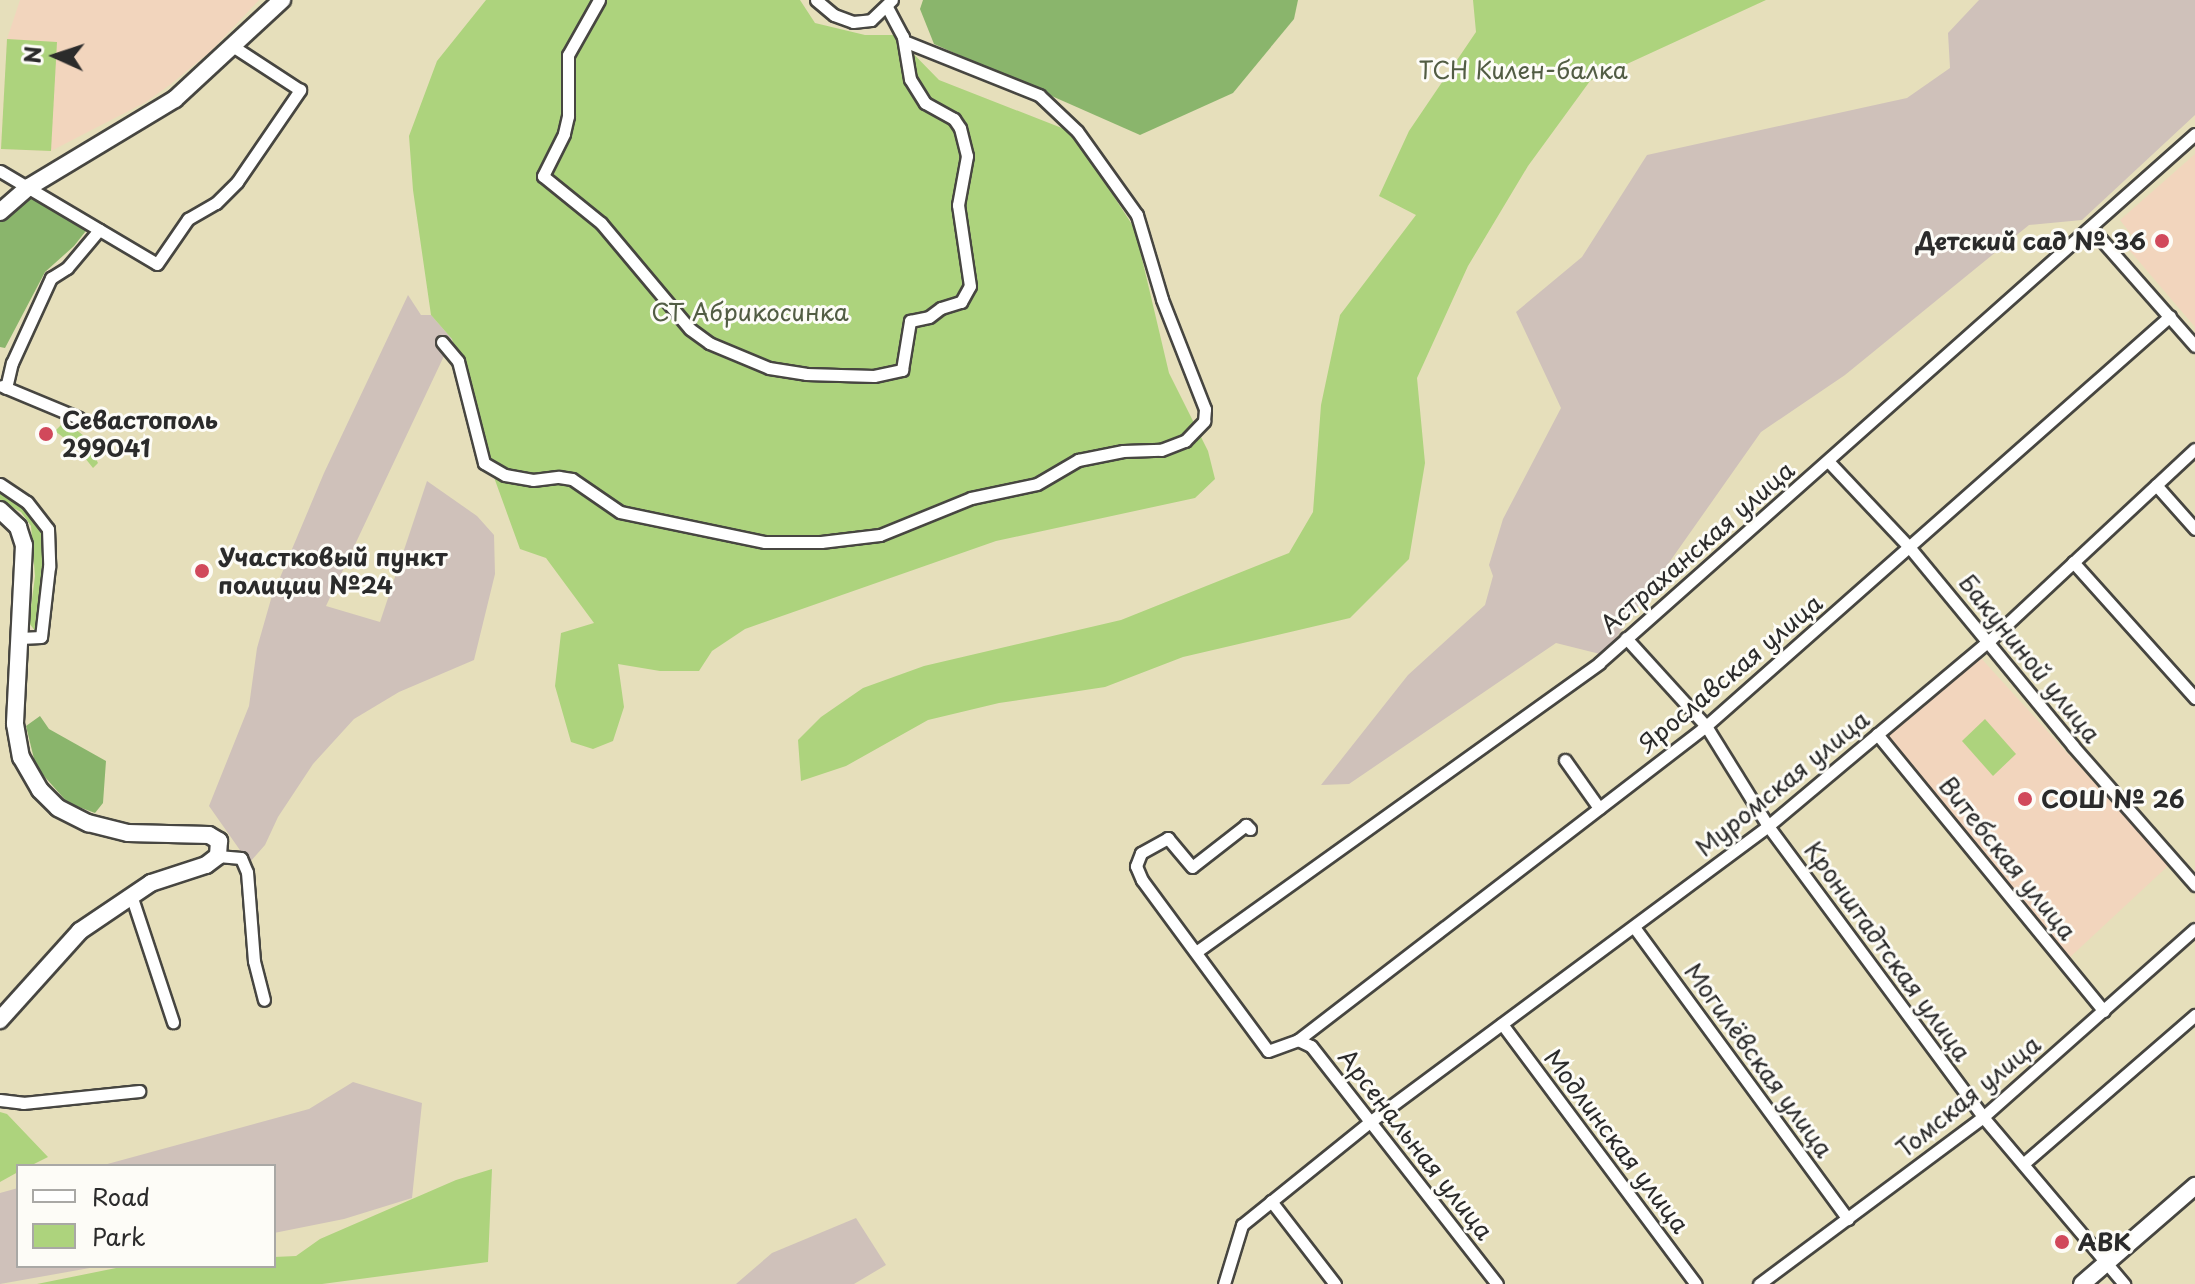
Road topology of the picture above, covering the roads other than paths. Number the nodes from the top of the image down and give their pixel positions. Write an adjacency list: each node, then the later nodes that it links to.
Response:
1 (282, 0): 6 (main road)
2 (599, 0): 5 (street)
3 (816, 0): 4 (street)
4 (890, 4): 5 (street)
5 (904, 41): 14 (street)
6 (234, 47): 9 (main road); 12 (street)
7 (2195, 134): 11 (street, Астраханская улица)
8 (0, 171): 9 (street)
9 (29, 187): 10 (main road); 12 (street)
10 (0, 212)
11 (2091, 228): 13 (street); 19 (street, Астраханская улица)
12 (99, 230): 16 (street)
13 (2170, 316): 15 (street); 24 (street, Ярославская улица)
14 (442, 342)
15 (2195, 346)
16 (3, 386): 17 (street)
17 (79, 418)
18 (2195, 449): 21 (street, Муромская улица)
19 (1828, 461): 24 (street, Бакуниной улица); 27 (street, Астраханская улица)
20 (0, 484): 26 (street)
21 (2156, 485): 23 (street); 25 (street, Муромская улица)
22 (0, 510): 26 (main road)
23 (2195, 529)
24 (1910, 548): 28 (street, Бакуниной улица); 30 (street, Ярославская улица)
25 (2073, 562): 28 (street, Муромская улица); 29 (street)
26 (20, 638): 36 (main road)
27 (1626, 638): 30 (street, Кронштадтская улица); 41 (street, Астраханская улица)
28 (1990, 640): 31 (street, Муромская улица); 37 (street, Бакуниной улица)
29 (2195, 698)
30 (1706, 726): 33 (street, Ярославская улица); 34 (street, Кронштадтская улица)
31 (1877, 734): 34 (street, Муромская улица); 43 (street, Витебская улица)
32 (1565, 760): 33 (street)
33 (1599, 808): 48 (street, Ярославская улица)
34 (1768, 826): 39 (street, Муромская улица); 51 (street, Кронштадтская улица)
35 (1250, 829): 41 (street)
36 (218, 848): 38 (main road); 42 (street)
37 (2195, 885)
38 (131, 895): 45 (main road); 46 (street)
39 (1634, 927): 47 (street, Муромская улица); 56 (street, Могилёвская улица)
40 (2195, 929): 43 (street, Томская улица)
41 (1196, 952): 48 (street)
42 (264, 1000)
43 (2104, 1011): 51 (street, Томская улица)
44 (2195, 1015): 53 (street)
45 (0, 1020)
46 (173, 1022)
47 (1502, 1024): 52 (street, Муромская улица); 61 (street, Модлинская улица)
48 (1298, 1040): 52 (street, Арсенальная улица)
49 (139, 1091): 50 (street)
50 (0, 1100)
51 (1983, 1117): 53 (street, Кронштадтская улица); 56 (street, Томская улица)
52 (1371, 1121): 55 (street, Муромская улица); 60 (street, Арсенальная улица)
53 (2023, 1164): 57 (street, Кронштадтская улица)
54 (2195, 1186): 57 (main road)
55 (1271, 1201): 58 (street, Муромская улица); 59 (street)
56 (1848, 1219): 62 (street, Томская улица)
57 (2106, 1263): 63 (main road); 64 (street, Кронштадтская улица)
58 (1224, 1284)
59 (1335, 1284)
60 (1497, 1284)
61 (1696, 1284)
62 (1759, 1284)
63 (2082, 1284)
64 (2124, 1284)

